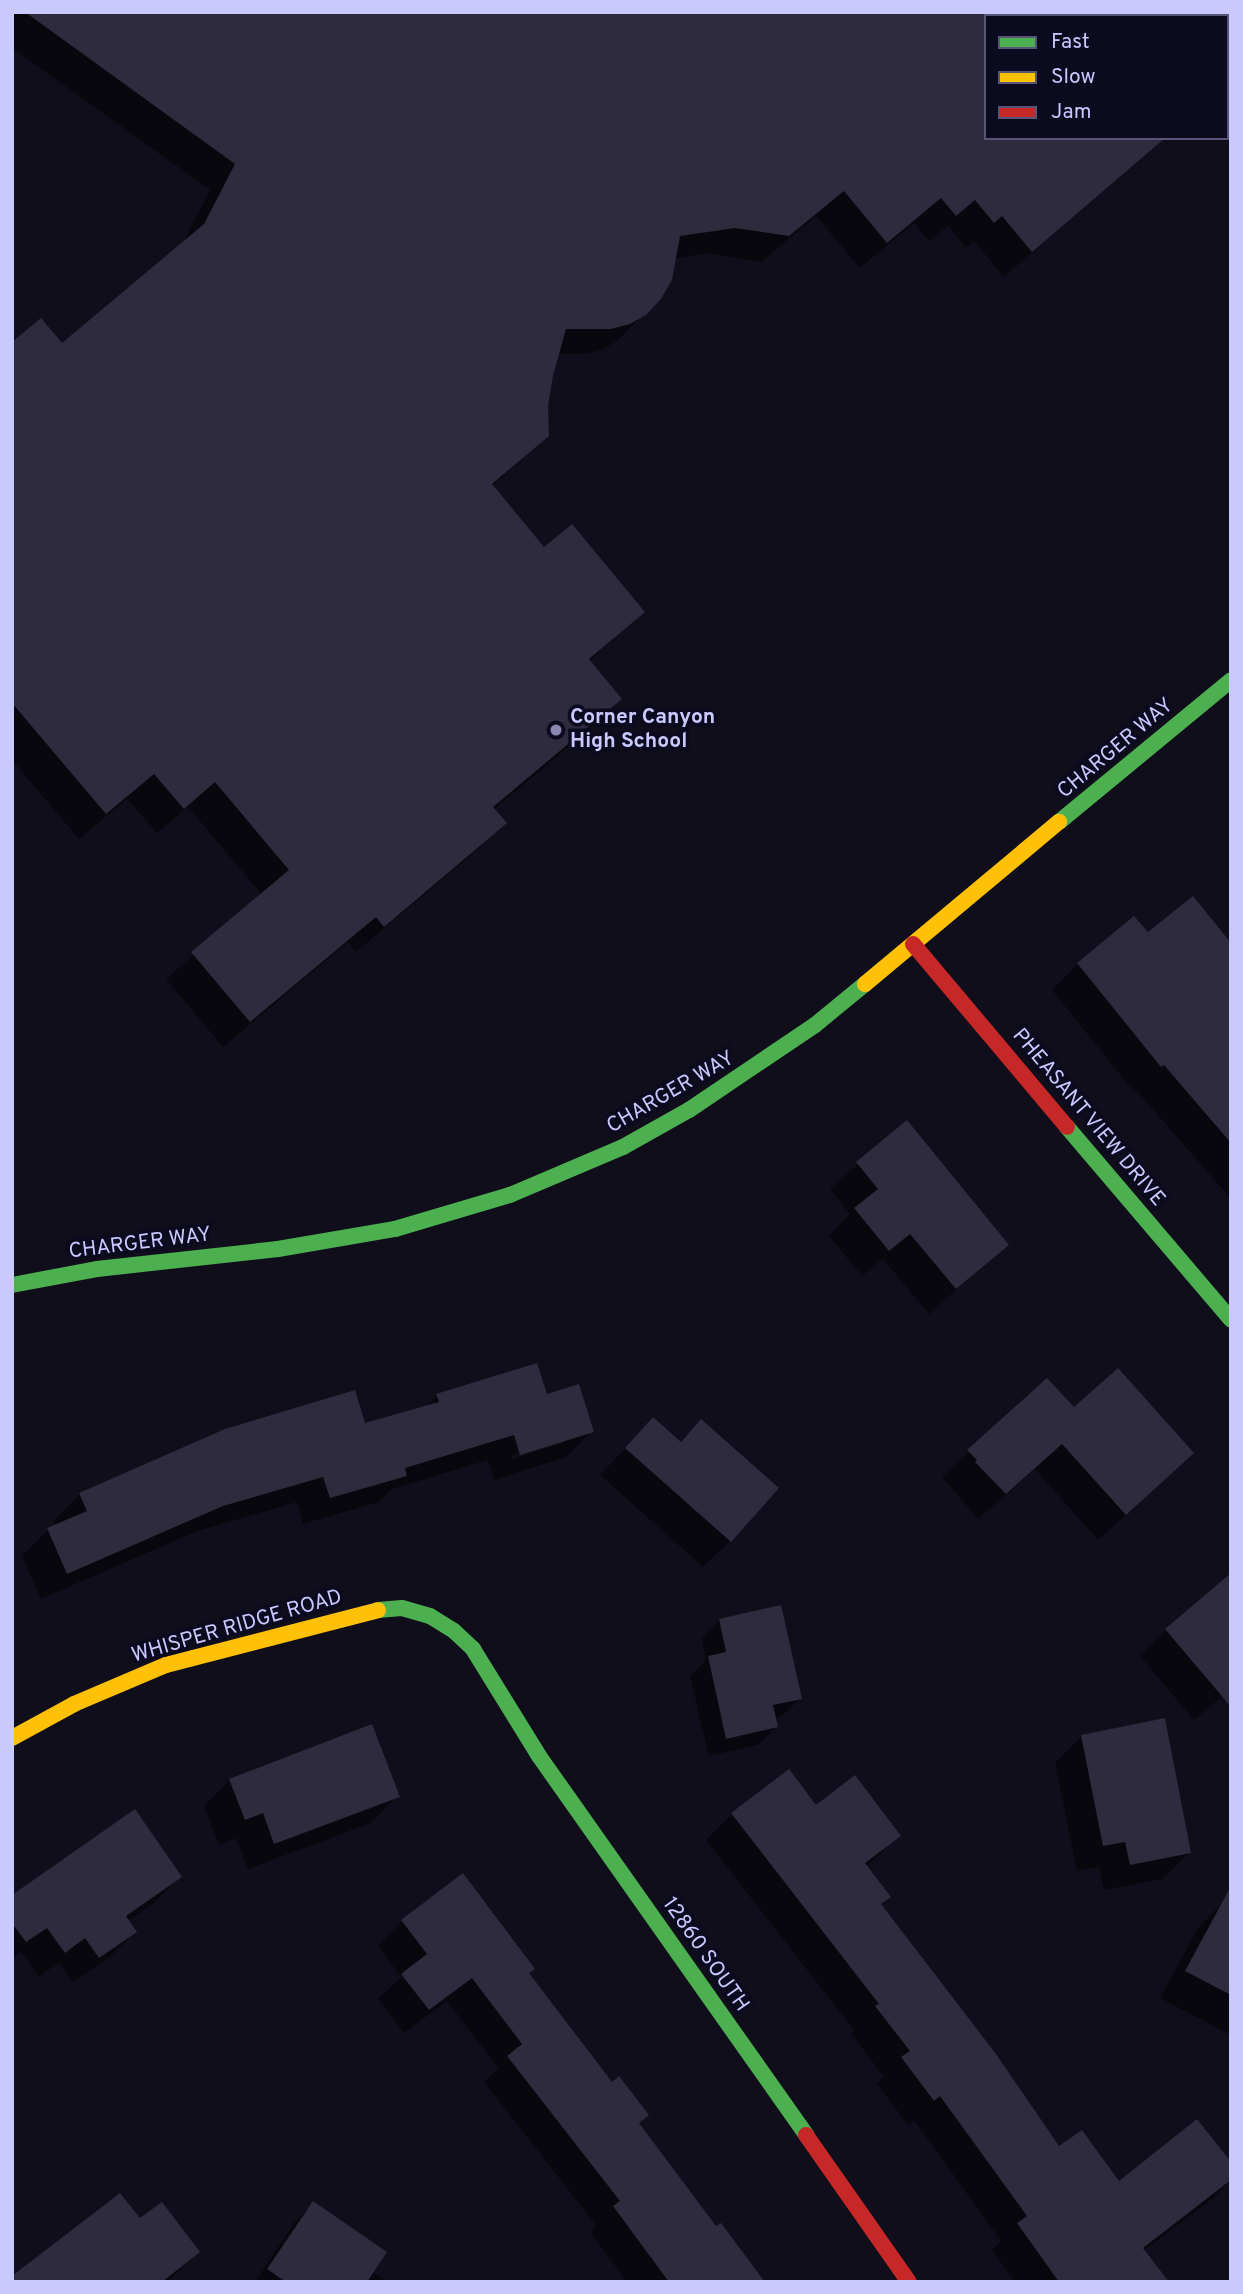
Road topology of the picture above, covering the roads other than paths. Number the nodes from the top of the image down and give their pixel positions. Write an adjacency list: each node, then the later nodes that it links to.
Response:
1 (1231, 680): 2 (street, CHARGER WAY)
2 (913, 944): 3 (street, CHARGER WAY); 4 (street, PHEASANT VIEW DRIVE)
3 (12, 1285)
4 (1231, 1320)
5 (473, 1649): 6 (street, WHISPER RIDGE ROAD); 7 (street, 12860 SOUTH)
6 (12, 1738)
7 (909, 2282)

